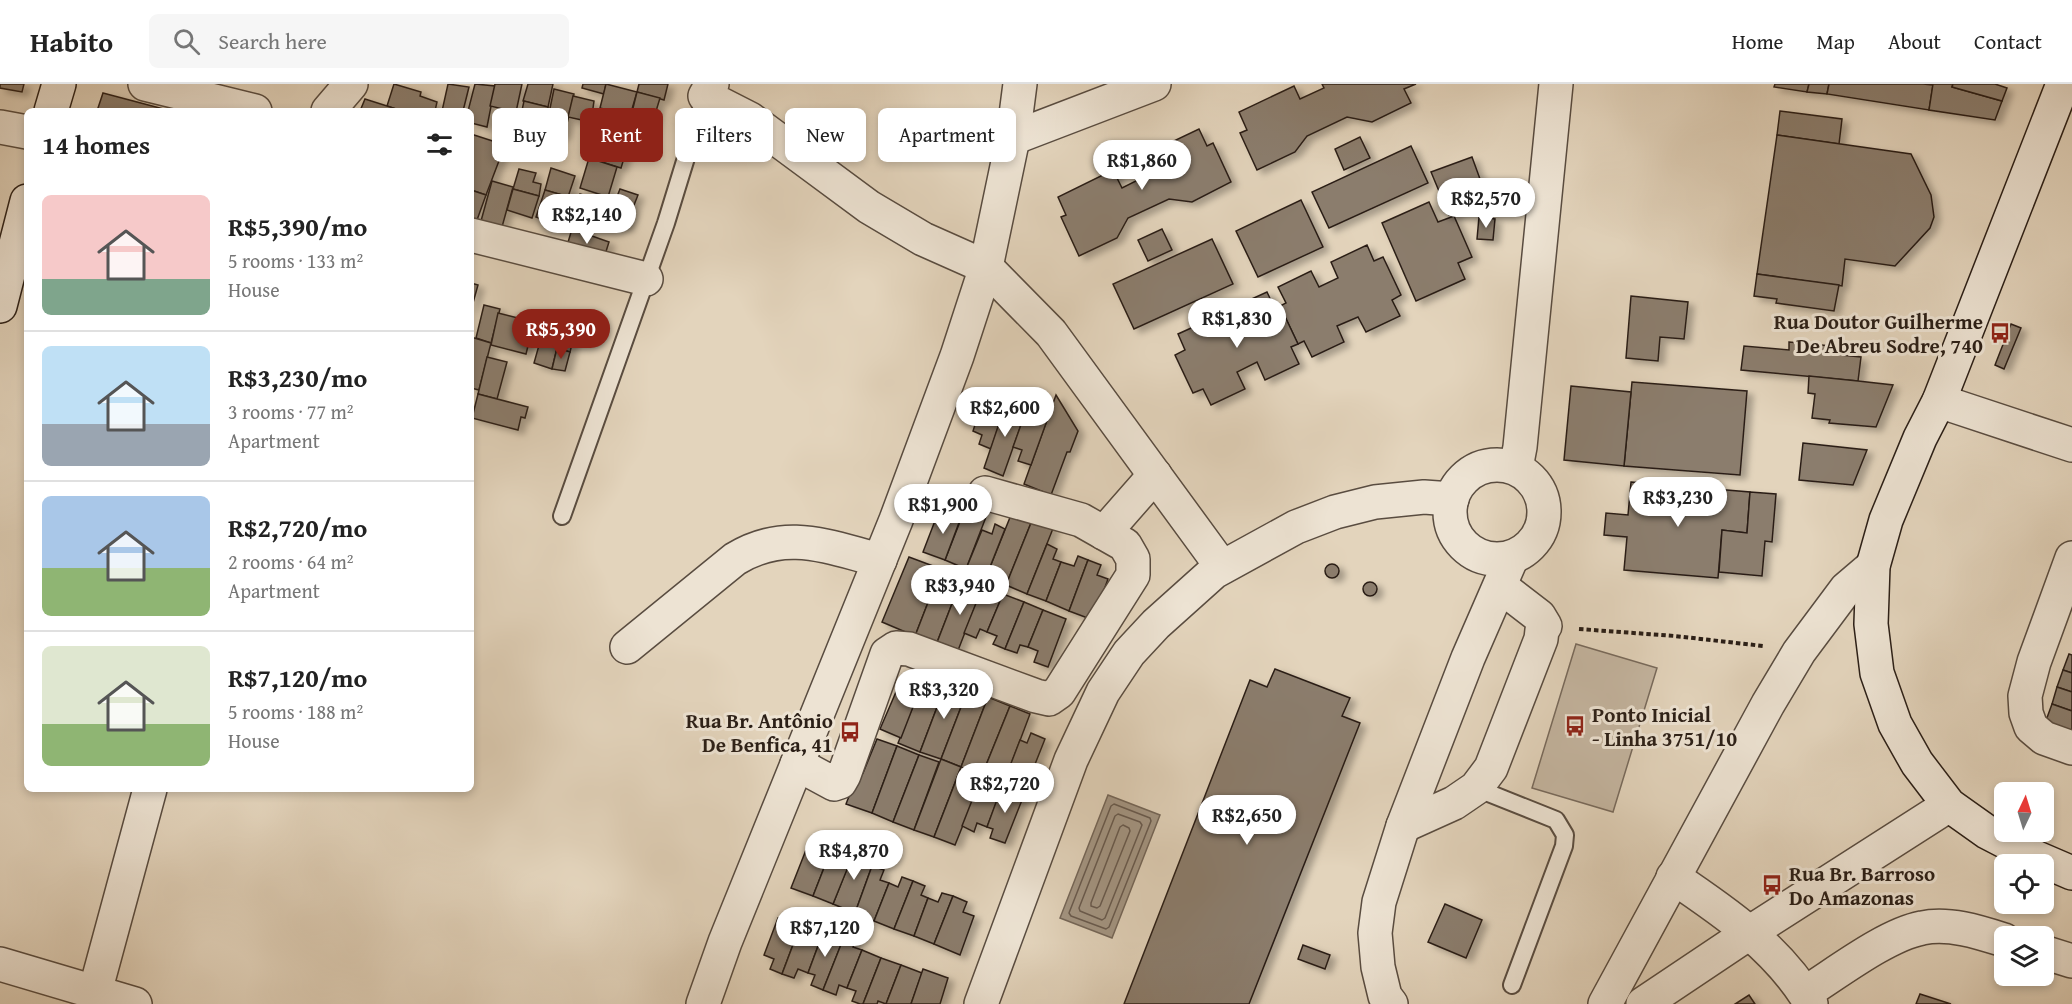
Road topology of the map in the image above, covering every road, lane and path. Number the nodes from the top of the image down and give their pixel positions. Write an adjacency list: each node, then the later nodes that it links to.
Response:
1 (58, 84): 9 (street)
2 (145, 84): 10 (street)
3 (351, 84): 11 (street)
4 (1020, 84): 12 (street)
5 (1154, 84): 15 (street)
6 (1556, 84): 24 (street)
7 (2063, 84): 22 (street)
8 (708, 90): 19 (street); 20 (lane)
9 (52, 108)
10 (243, 108)
11 (331, 108)
12 (1016, 115)
13 (0, 127): 14 (street)
14 (24, 131)
15 (1016, 137)
16 (1008, 162): 19 (street)
17 (24, 213): 21 (street)
18 (474, 237): 20 (street)
19 (986, 267): 25 (street); 31 (street)
20 (646, 279): 28 (lane)
21 (0, 306)
22 (1939, 400): 23 (street); 32 (street)
23 (2072, 445)
24 (1516, 468): 27 (street); 34 (street)
25 (1155, 475): 29 (street); 33 (street)
26 (985, 493): 29 (street)
27 (1452, 499): 33 (street); 34 (street)
28 (562, 516)
29 (1104, 533): 39 (street)
30 (2072, 558): 38 (street)
31 (879, 560): 37 (street); 39 (street)
32 (1873, 566): 42 (street); 45 (street)
33 (1222, 567): 56 (street)
34 (1506, 571): 35 (street); 43 (street)
35 (1545, 626): 36 (path); 40 (street)
36 (1766, 646)
37 (627, 647)
38 (2072, 748)
39 (797, 764): 55 (street)
40 (1476, 788): 43 (street); 51 (lane)
41 (149, 792): 52 (street)
42 (1949, 805): 44 (street); 46 (street)
43 (1404, 826): 57 (street)
44 (2072, 873)
45 (1673, 877): 46 (street); 58 (street)
46 (1749, 933): 53 (street); 59 (street)
47 (1994, 938): 53 (street)
48 (2054, 955): 49 (street)
49 (2072, 961)
50 (0, 964): 52 (street)
51 (1512, 985)
52 (95, 992): 54 (street)
53 (1808, 999)
54 (135, 1004)
55 (703, 1004)
56 (981, 1004)
57 (1391, 1004)
58 (1605, 1004)
59 (1643, 1004)

